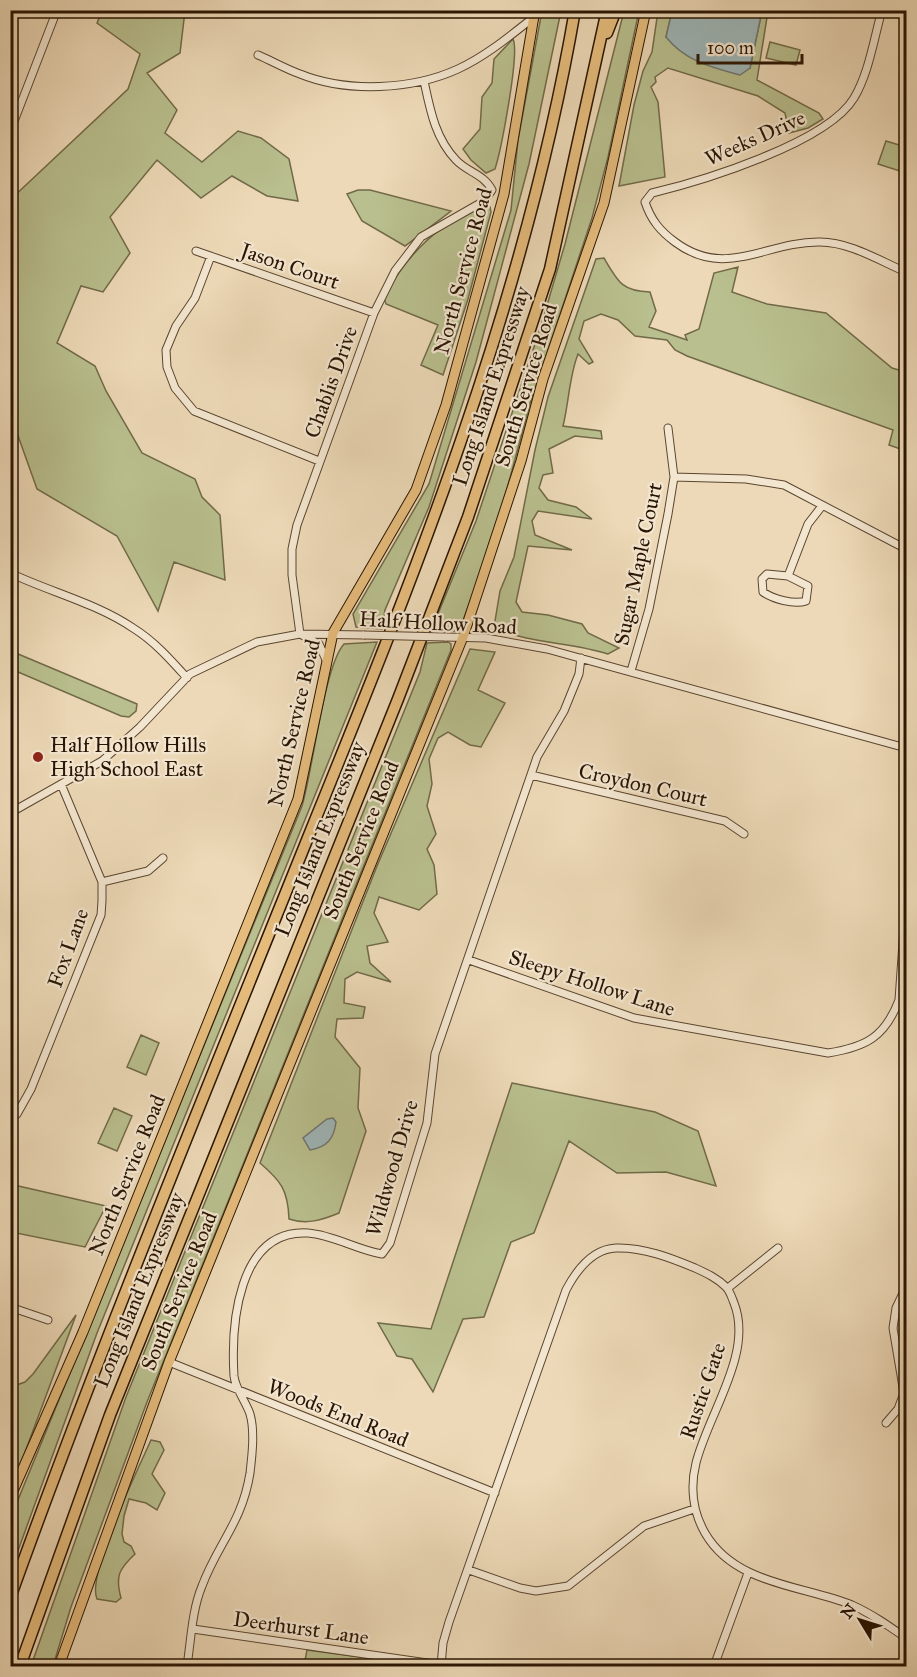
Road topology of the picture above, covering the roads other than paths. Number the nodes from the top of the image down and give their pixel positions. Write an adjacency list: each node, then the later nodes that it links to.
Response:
1 (57, 10): 13 (street)
2 (570, 10): 12 (highway)
3 (576, 10): 12 (highway, Long Island Expressway)
4 (607, 10): 9 (highway, Long Island Expressway)
5 (616, 10): 9 (highway)
6 (646, 10): 27 (main road, South Service Road)
7 (882, 10): 16 (street, Weeks Drive)
8 (534, 14): 11 (street); 25 (main road, North Service Road)
9 (598, 52): 58 (highway, Long Island Expressway)
10 (258, 54): 11 (street)
11 (424, 81): 17 (street, Chablis Drive)
12 (563, 83): 55 (highway, Long Island Expressway)
13 (13, 124)
14 (196, 250): 15 (street, Jason Court)
15 (211, 256): 17 (street, Jason Court); 19 (street)
16 (906, 272)
17 (374, 313): 19 (street, Chablis Drive)
18 (668, 428): 20 (street, Sugar Maple Court)
19 (319, 461): 26 (street, Chablis Drive)
20 (674, 477): 21 (street); 30 (street, Sugar Maple Court)
21 (822, 506): 22 (street); 24 (street)
22 (906, 549)
23 (10, 573): 31 (street)
24 (788, 576): 24 (street)
25 (333, 633): 26 (street, Half Hollow Road); 27 (street, Half Hollow Road, bridge); 29 (main road, North Service Road)
26 (300, 634): 29 (street); 31 (street, Half Hollow Road)
27 (463, 637): 28 (street, Half Hollow Road); 47 (main road, South Service Road)
28 (581, 658): 30 (street, Half Hollow Road); 33 (street, Wildwood Drive)
29 (327, 663): 51 (main road, North Service Road)
30 (631, 671): 32 (street, Half Hollow Road)
31 (187, 678): 34 (street, Half Hollow Road)
32 (906, 748)
33 (531, 776): 36 (street, Croydon Court); 40 (street, Wildwood Drive)
34 (61, 784): 35 (street, Half Hollow Road); 38 (street, Fox Lane)
35 (10, 813)
36 (744, 834)
37 (163, 858): 38 (street)
38 (102, 882): 41 (street, Fox Lane)
39 (906, 899): 40 (street, Sleepy Hollow Lane)
40 (469, 960): 48 (street, Wildwood Drive)
41 (10, 1118)
42 (778, 1248): 44 (street)
43 (906, 1287): 49 (street)
44 (728, 1288): 50 (street); 52 (street, Rustic Gate)
45 (10, 1307): 46 (street)
46 (48, 1320)
47 (169, 1362): 48 (street, Woods End Road); 59 (main road, South Service Road)
48 (242, 1393): 50 (street, Woods End Road); 56 (street, Wildwood Drive)
49 (886, 1423)
50 (495, 1493): 53 (street)
51 (10, 1498)
52 (694, 1509): 53 (street); 54 (street)
53 (469, 1570): 61 (street)
54 (748, 1574): 57 (street); 62 (street)
55 (10, 1598)
56 (193, 1629): 60 (street, Wildwood Drive); 61 (street, Deerhurst Lane)
57 (906, 1638)
58 (20, 1666)
59 (59, 1666)
60 (187, 1666)
61 (441, 1666)
62 (714, 1666)

